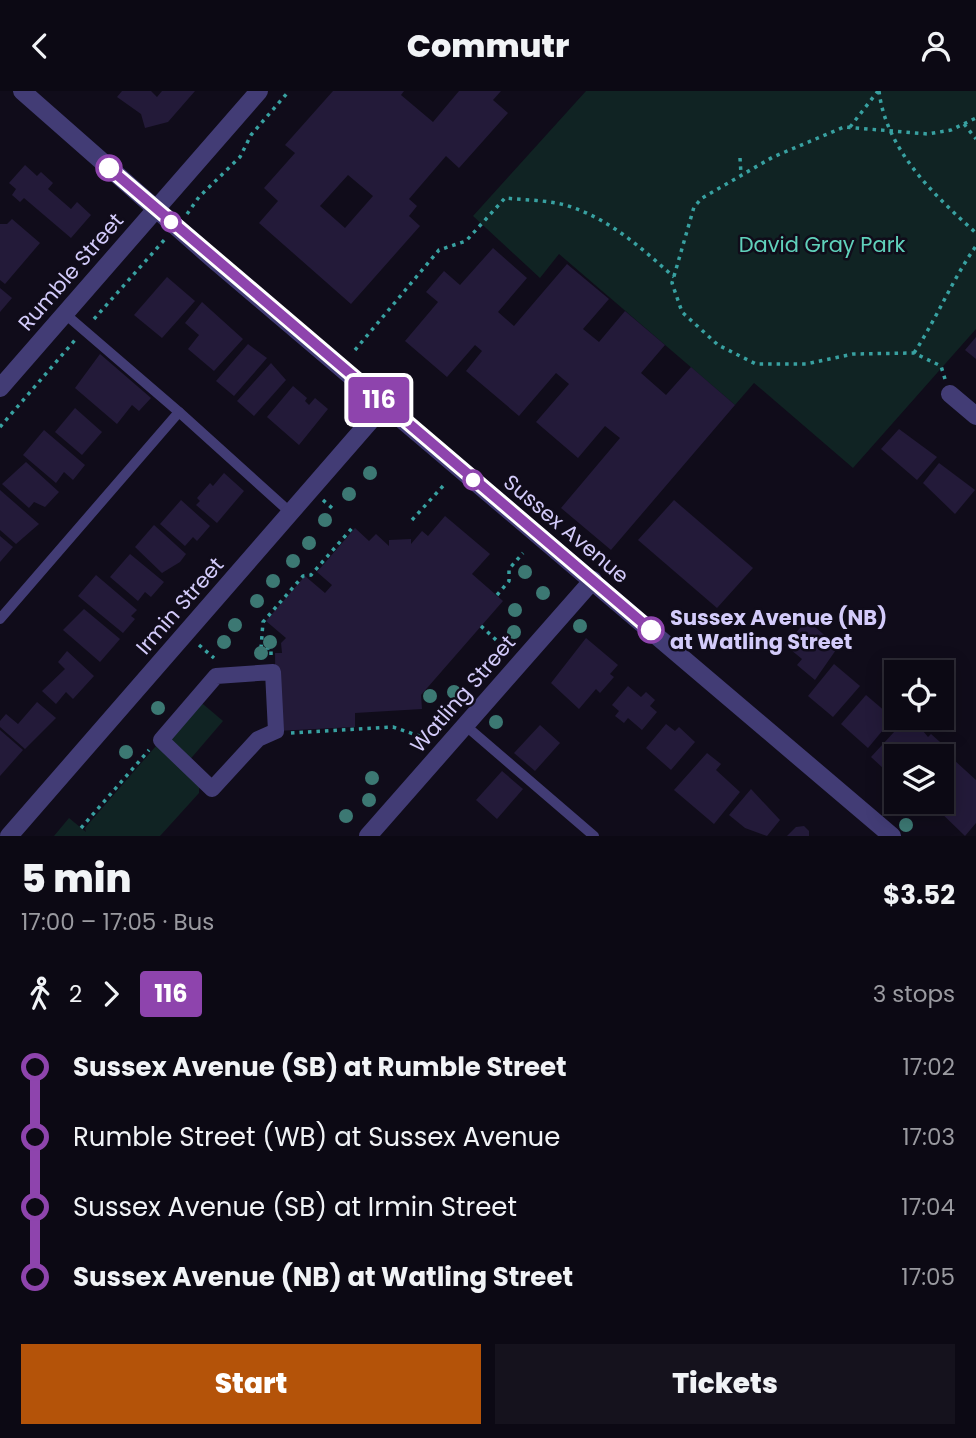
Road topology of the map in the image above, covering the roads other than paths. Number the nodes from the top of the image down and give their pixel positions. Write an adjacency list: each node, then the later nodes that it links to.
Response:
1 (22, 91): 3 (street, Sussex Avenue)
2 (259, 91): 3 (street, Rumble Street)
3 (156, 208): 4 (street, Rumble Street); 7 (street, Sussex Avenue)
4 (64, 313): 5 (street, Rumble Street); 8 (lane)
5 (0, 388)
6 (950, 394): 9 (street)
7 (384, 404): 10 (street, Irmin Street); 11 (street, Sussex Avenue)
8 (179, 412): 10 (lane); 12 (lane)
9 (976, 416)
10 (292, 514): 15 (street, Irmin Street)
11 (593, 580): 13 (street, Watling Street); 18 (street, Sussex Avenue)
12 (0, 619)
13 (466, 726): 16 (street, Watling Street); 17 (lane)
14 (268, 735): 14 (street)
15 (9, 836)
16 (368, 836)
17 (594, 836)
18 (892, 836)

